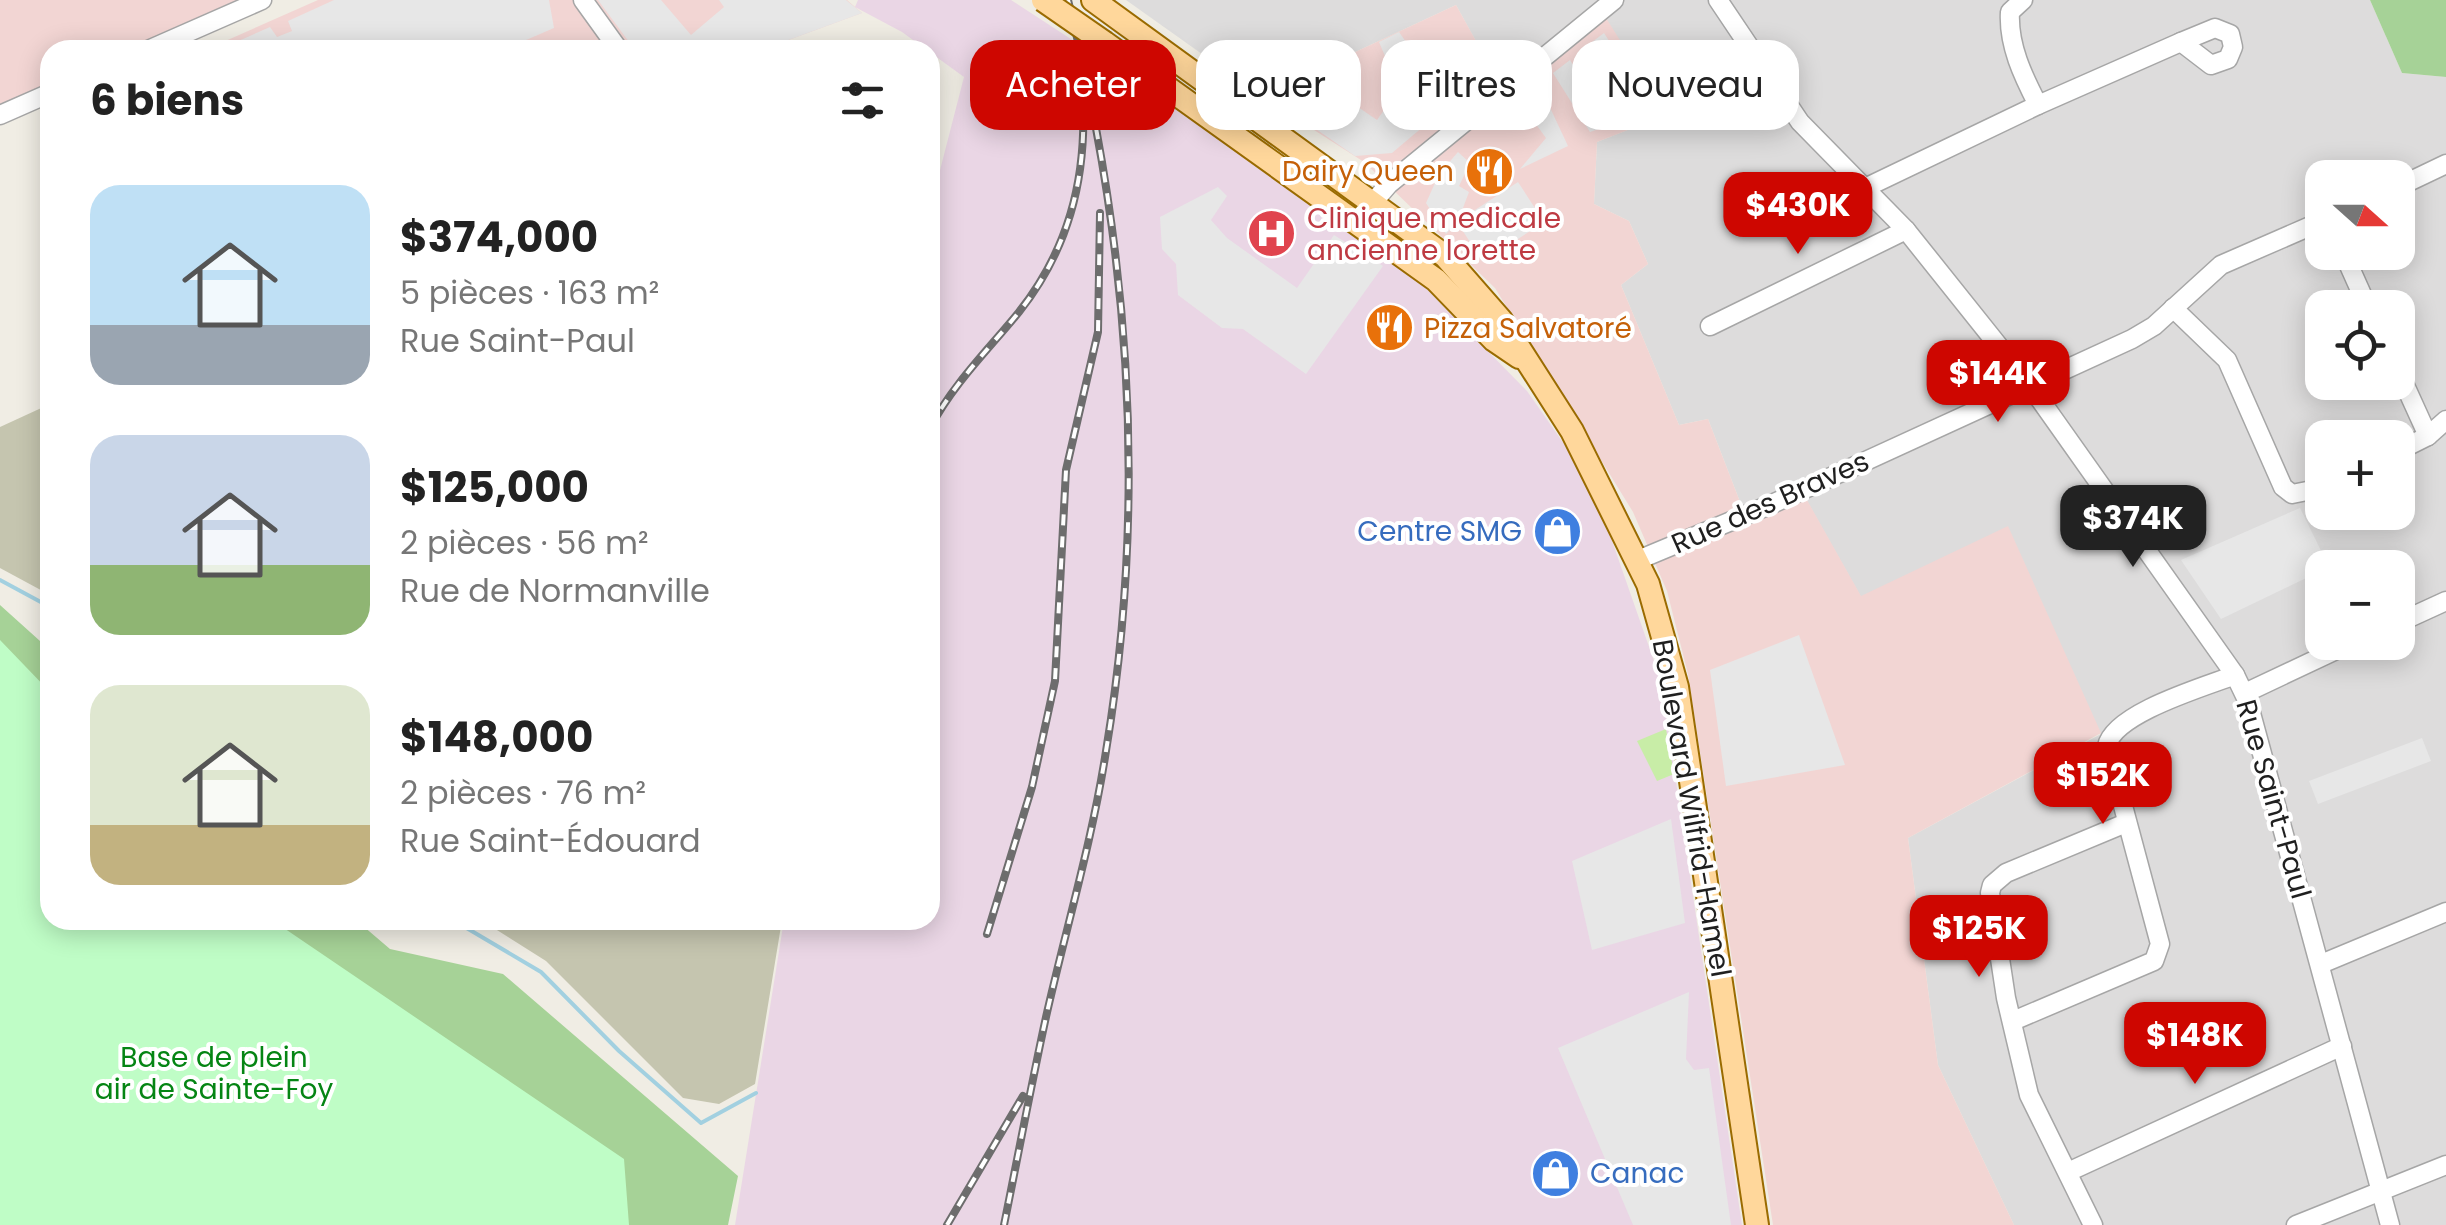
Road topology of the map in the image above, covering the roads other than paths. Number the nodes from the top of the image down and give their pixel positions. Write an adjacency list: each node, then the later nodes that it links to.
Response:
1 (262, 0): 8 (street)
2 (583, 0): 9 (street)
3 (1043, 0): 18 (main road, Boulevard Wilfrid-Hamel, bridge)
4 (1092, 0): 17 (main road, Boulevard Wilfrid-Hamel)
5 (1614, 0): 17 (street)
6 (1718, 0): 16 (street, Rue Saint-Paul)
7 (2023, 0): 12 (street)
8 (171, 40)
9 (612, 40)
10 (2181, 42): 12 (street)
11 (40, 97): 13 (street)
12 (2038, 106): 16 (street)
13 (0, 115)
14 (2446, 164): 15 (street)
15 (2415, 178)
16 (1867, 187): 20 (street, Rue Saint-Paul)
17 (1374, 200): 18 (street); 23 (main road, Boulevard Wilfrid-Hamel)
18 (1357, 221): 23 (main road, Boulevard Wilfrid-Hamel)
19 (2305, 228): 21 (street, Rue des Braves)
20 (1906, 230): 22 (street); 24 (street, Rue Saint-Paul)
21 (2173, 308): 24 (street, Rue des Braves); 29 (street)
22 (1710, 326)
23 (1526, 362): 30 (main road, Boulevard Wilfrid-Hamel)
24 (2029, 384): 30 (street, Rue des Braves); 34 (street, Rue Saint-Paul)
25 (2412, 400): 27 (street)
26 (2446, 420): 27 (street)
27 (2428, 436): 28 (street)
28 (2415, 442)
29 (2305, 491)
30 (1638, 560): 44 (main road, Boulevard Wilfrid-Hamel)
31 (2446, 601): 32 (street)
32 (2415, 615)
33 (2314, 660): 35 (street)
34 (2235, 675): 35 (street, Rue Saint-Paul); 36 (street)
35 (2244, 692): 38 (street, Rue Saint-Paul)
36 (2126, 822): 39 (street); 39 (street)
37 (2446, 912): 38 (street)
38 (2321, 964): 40 (street, Rue Saint-Paul)
39 (2013, 1021): 42 (street)
40 (2342, 1046): 42 (street); 43 (street, Rue Saint-Paul)
41 (2446, 1165): 43 (street)
42 (2068, 1172): 45 (street)
43 (2379, 1192): 46 (street); 47 (street, Rue Saint-Paul)
44 (1757, 1225)
45 (2093, 1225)
46 (2296, 1225)
47 (2390, 1225)

